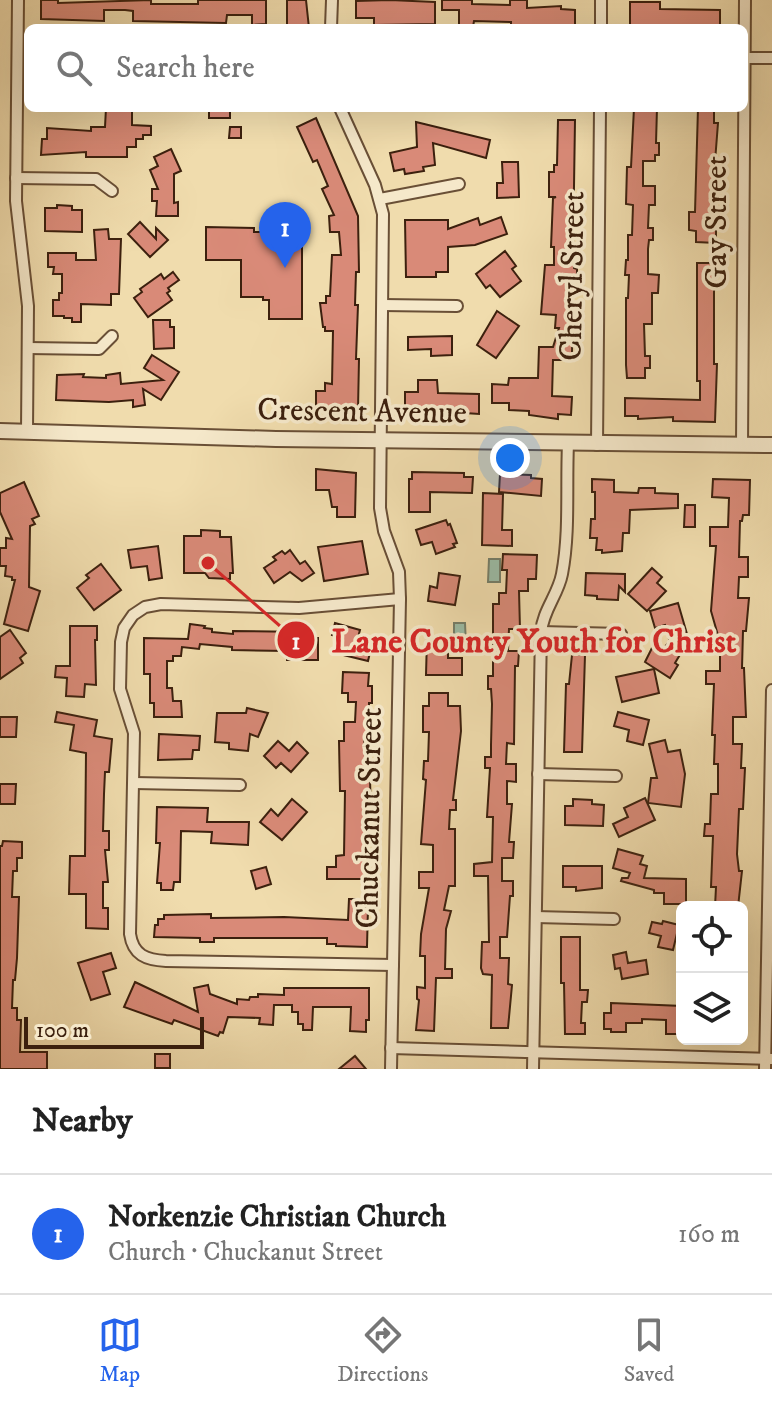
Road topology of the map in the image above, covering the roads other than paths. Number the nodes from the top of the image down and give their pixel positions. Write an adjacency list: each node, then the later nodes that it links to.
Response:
1 (18, 0): 8 (street)
2 (332, 0): 5 (street)
3 (601, 0): 6 (street)
4 (745, 0): 7 (street, Gay Street)
5 (331, 24)
6 (601, 24)
7 (745, 24)
8 (23, 44): 14 (street)
9 (748, 58): 10 (street)
10 (772, 58)
11 (342, 112): 17 (street, Chuckanut Street)
12 (600, 112): 26 (street, Cheryl Street)
13 (744, 112): 27 (street, Gay Street)
14 (16, 178): 16 (street); 21 (street)
15 (459, 184): 17 (street)
16 (112, 191)
17 (380, 199): 18 (street, Chuckanut Street)
18 (383, 305): 19 (street); 24 (street, Chuckanut Street)
19 (457, 306)
20 (112, 336): 21 (street)
21 (28, 348): 23 (street)
22 (0, 431): 23 (street, Crescent Avenue)
23 (27, 431): 24 (street, Crescent Avenue)
24 (379, 441): 25 (street, Crescent Avenue); 29 (street, Chuckanut Street)
25 (568, 444): 26 (street, Crescent Avenue); 30 (street)
26 (597, 445): 27 (street, Crescent Avenue)
27 (742, 445): 28 (street, Crescent Avenue)
28 (772, 445)
29 (400, 599): 35 (street); 39 (street, Chuckanut Street)
30 (541, 632): 31 (street); 33 (street)
31 (621, 634)
32 (772, 690): 42 (street)
33 (538, 774): 34 (street); 37 (street)
34 (616, 776)
35 (134, 783): 36 (street); 39 (street)
36 (240, 785)
37 (536, 917): 38 (street); 41 (street)
38 (614, 919)
39 (393, 965): 40 (street, Chuckanut Street)
40 (391, 1048): 41 (street); 43 (street, Chuckanut Street)
41 (534, 1052): 42 (street); 44 (street)
42 (767, 1062)
43 (391, 1069)
44 (533, 1069)

